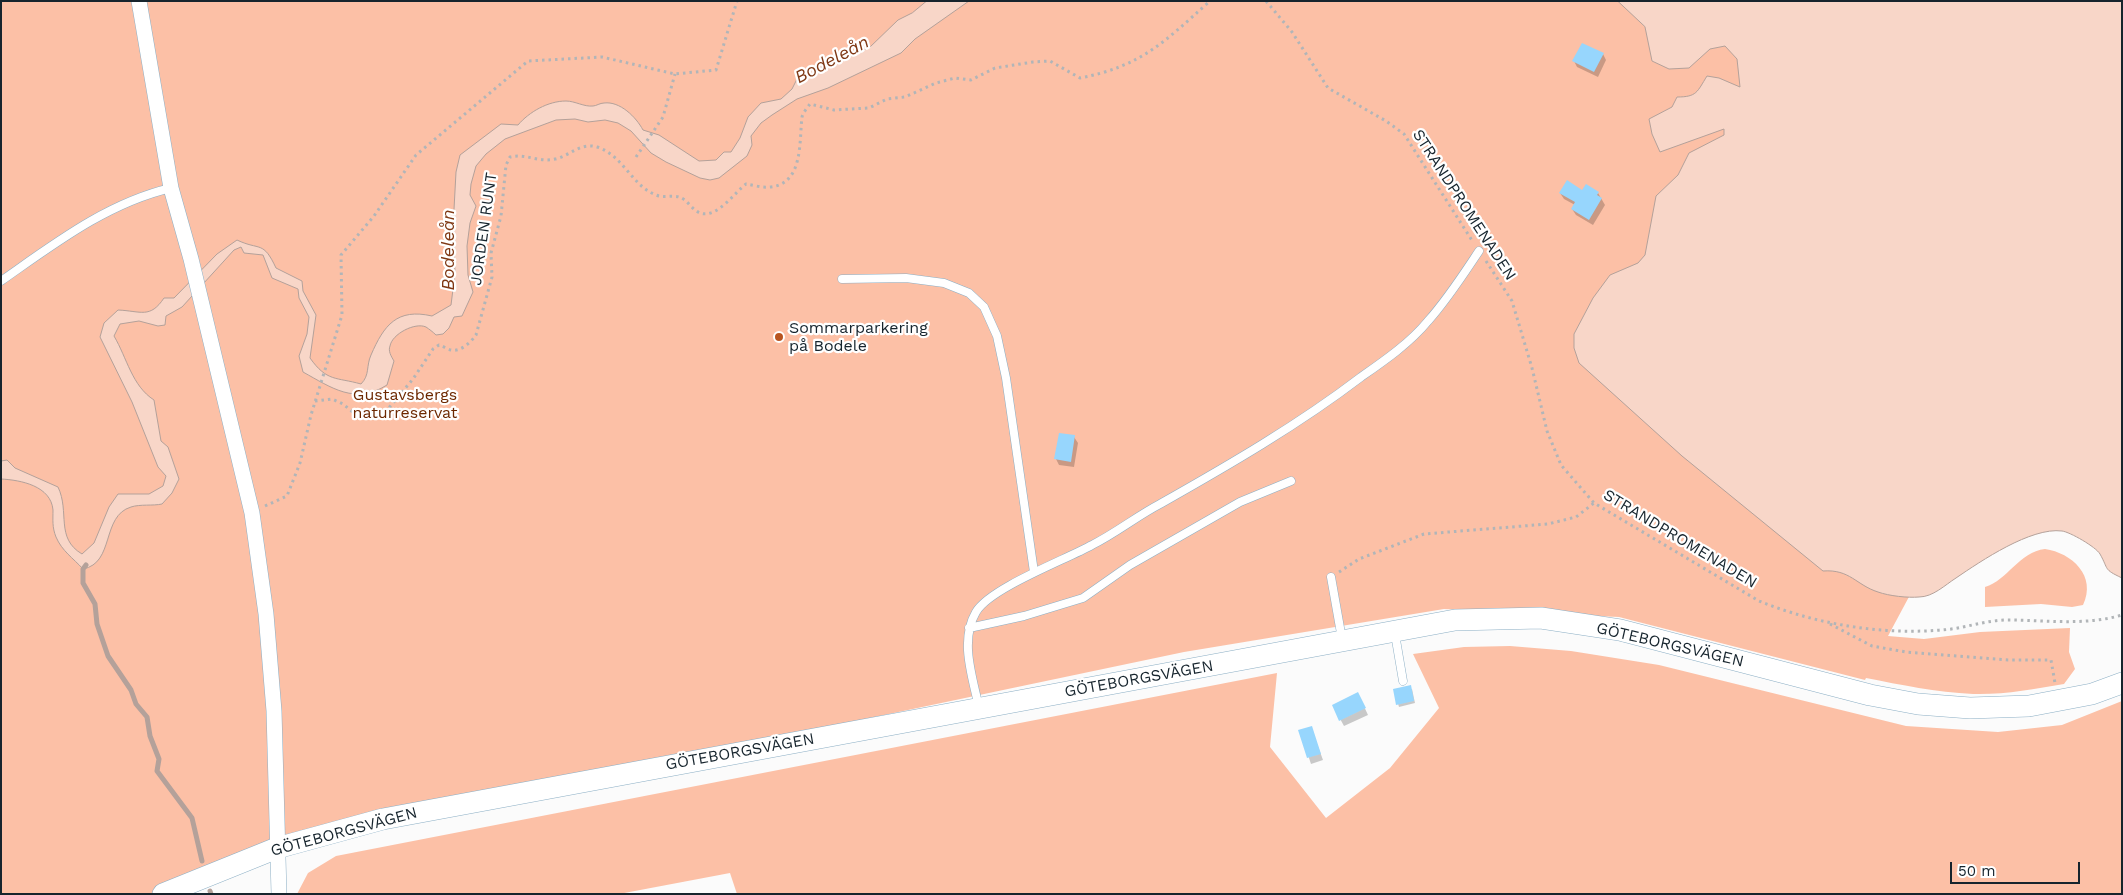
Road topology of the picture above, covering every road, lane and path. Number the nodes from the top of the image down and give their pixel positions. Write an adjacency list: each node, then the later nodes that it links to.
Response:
1 (139, 1): 7 (street)
2 (737, 1): 5 (path)
3 (1210, 1): 11 (path, JORDEN RUNT)
4 (1266, 1): 8 (path, STRANDPROMENADEN)
5 (675, 74): 6 (path); 11 (path)
6 (636, 157)
7 (171, 188): 10 (lane); 14 (street)
8 (1479, 251): 13 (path, STRANDPROMENADEN); 15 (lane)
9 (842, 279): 15 (lane)
10 (1, 281)
11 (315, 401): 14 (path)
12 (1291, 481): 19 (lane)
13 (1594, 503): 16 (path); 18 (path, STRANDPROMENADEN)
14 (252, 513): 26 (street)
15 (1034, 572): 19 (lane)
16 (1332, 577): 21 (lane)
17 (2122, 615): 18 (path, STRANDPROMENADEN)
18 (1825, 622): 24 (path)
19 (969, 628): 25 (lane)
20 (1394, 632): 21 (street, GÖTEBORGSVÄGEN); 22 (lane); 23 (street, GÖTEBORGSVÄGEN)
21 (1342, 642): 25 (street, GÖTEBORGSVÄGEN)
22 (1403, 681)
23 (2122, 684)
24 (2056, 689)
25 (980, 708): 26 (street, GÖTEBORGSVÄGEN)
26 (277, 848): 27 (street, GÖTEBORGSVÄGEN); 28 (street)
27 (163, 894)
28 (279, 894)

